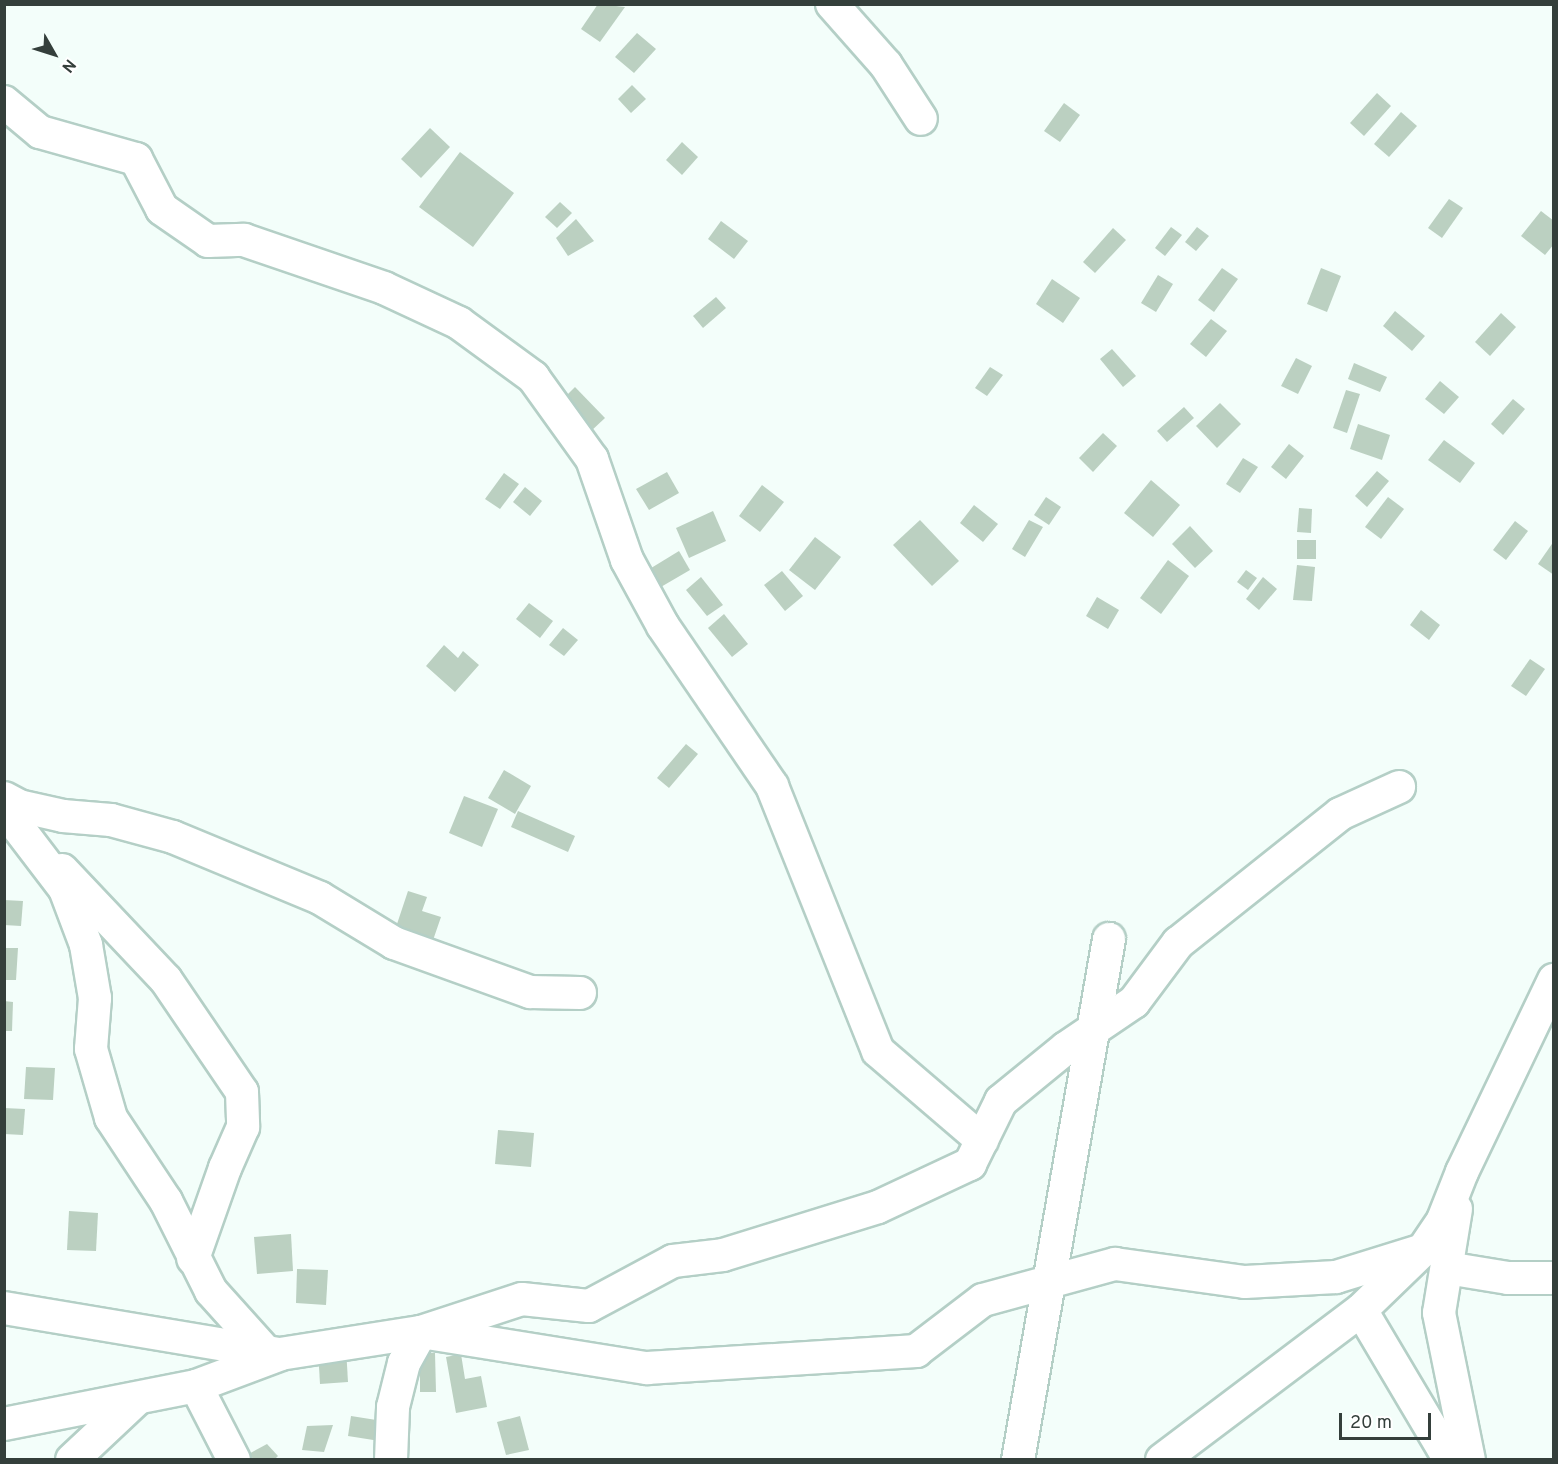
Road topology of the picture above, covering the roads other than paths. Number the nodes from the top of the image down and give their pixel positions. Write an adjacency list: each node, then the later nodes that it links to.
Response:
1 (832, 4): 3 (street)
2 (4, 102): 12 (street)
3 (921, 119)
4 (1399, 787): 11 (street)
5 (4, 798): 10 (street)
6 (4, 809): 7 (street)
7 (33, 843): 13 (street); 13 (street)
8 (1109, 939): 11 (street)
9 (1554, 980): 14 (street)
10 (580, 993)
11 (1093, 1030): 12 (street); 16 (street)
12 (982, 1140): 19 (street)
13 (194, 1259): 20 (street)
14 (1435, 1259): 15 (street); 16 (street); 18 (street); 30 (street)
15 (1554, 1278)
16 (1047, 1282): 19 (street); 27 (street)
17 (4, 1308): 20 (street)
18 (1362, 1310): 28 (street); 29 (street)
19 (421, 1332): 20 (street); 26 (street)
20 (273, 1353): 21 (street)
21 (196, 1386): 22 (street); 25 (street)
22 (139, 1397): 23 (street); 24 (street)
23 (4, 1424)
24 (72, 1460)
25 (234, 1460)
26 (392, 1460)
27 (1018, 1460)
28 (1162, 1460)
29 (1450, 1460)
30 (1469, 1460)

